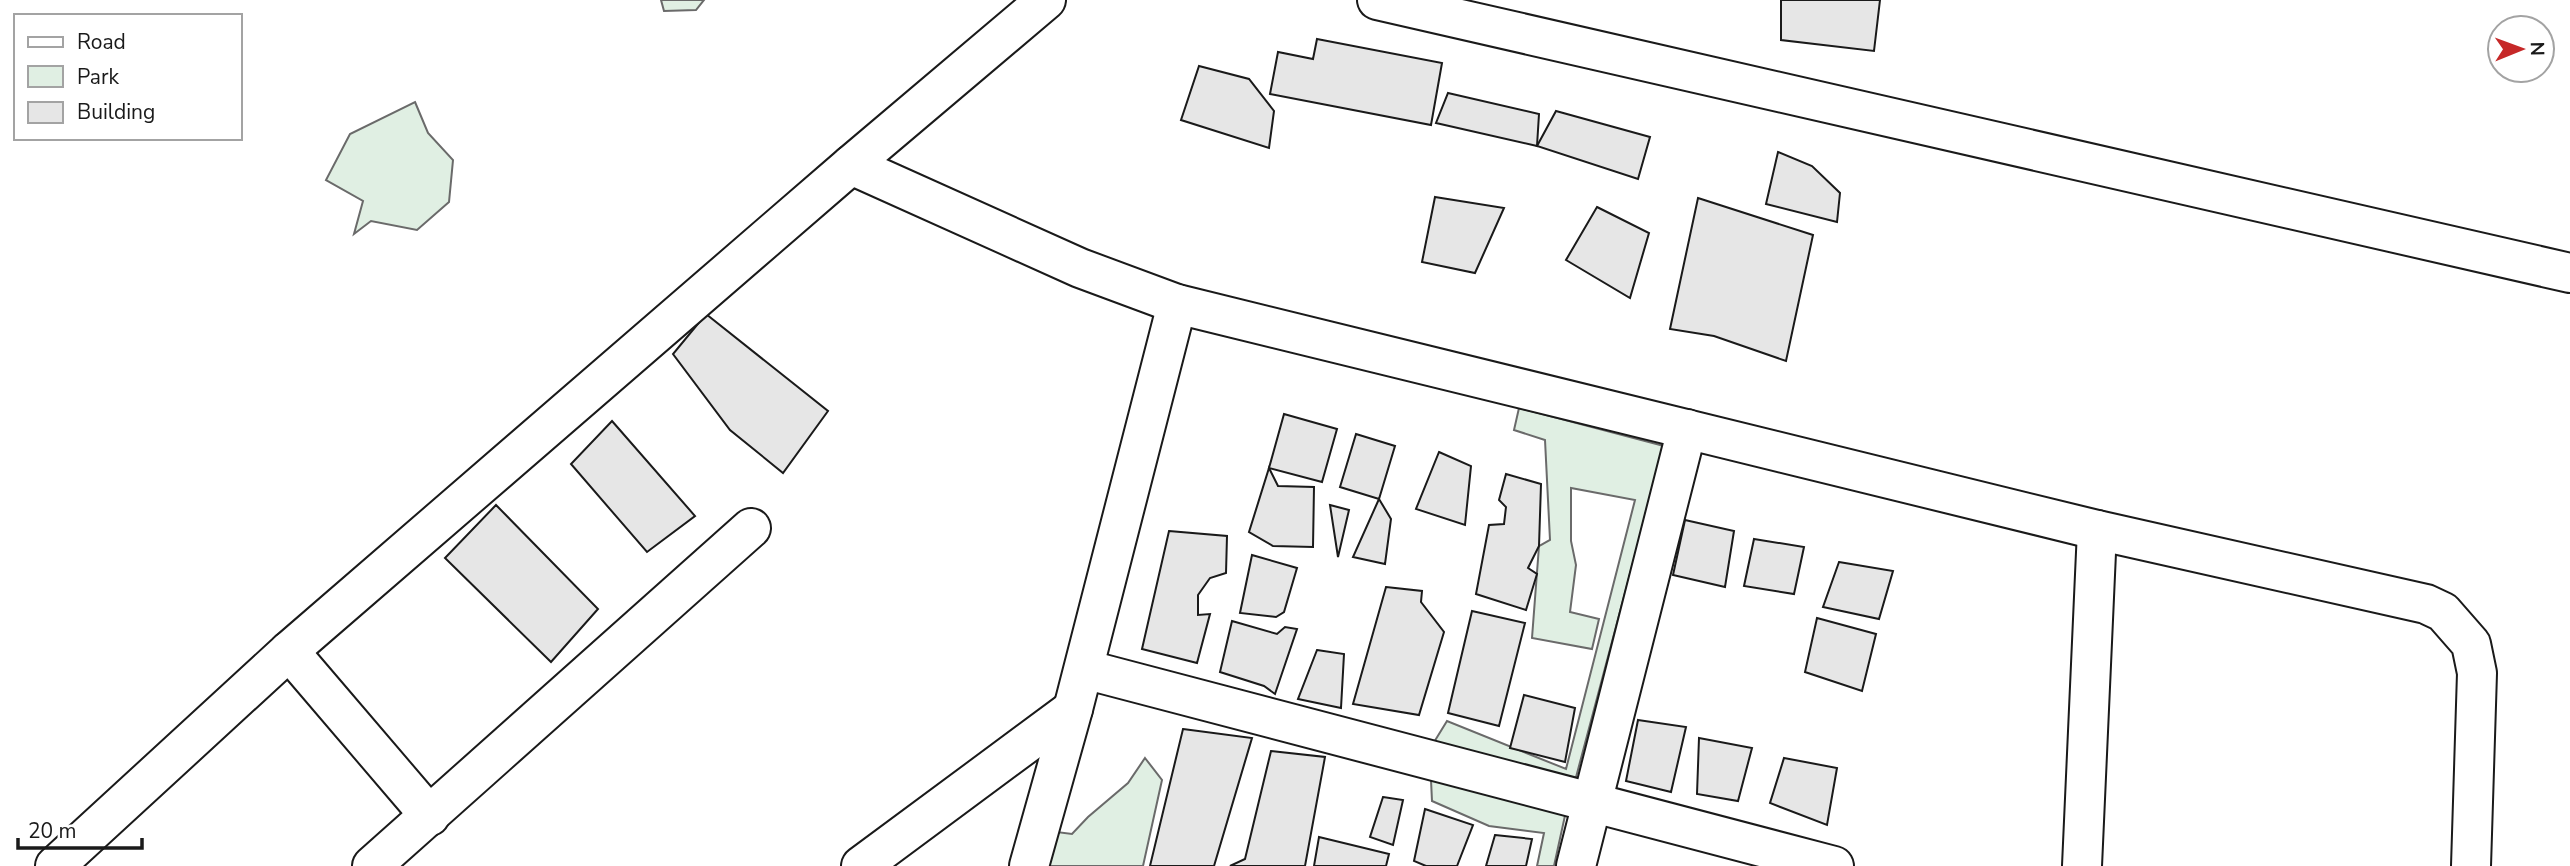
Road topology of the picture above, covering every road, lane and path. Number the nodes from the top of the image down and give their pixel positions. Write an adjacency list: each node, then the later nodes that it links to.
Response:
1 (1046, 0): 3 (street)
2 (1377, 0): 4 (street)
3 (850, 165): 5 (street); 9 (street)
4 (2570, 273)
5 (1177, 304): 6 (street); 10 (street)
6 (1686, 429): 8 (street); 12 (street)
7 (751, 528): 13 (street)
8 (2097, 530): 20 (street); 21 (street)
9 (289, 650): 13 (street); 14 (street)
10 (1084, 669): 11 (street); 12 (street)
11 (1073, 709): 16 (street); 17 (street)
12 (1592, 803): 18 (street); 19 (street)
13 (430, 816): 15 (street)
14 (55, 866)
15 (372, 866)
16 (861, 866)
17 (1029, 866)
18 (1576, 866)
19 (1834, 866)
20 (2082, 866)
21 (2471, 866)

